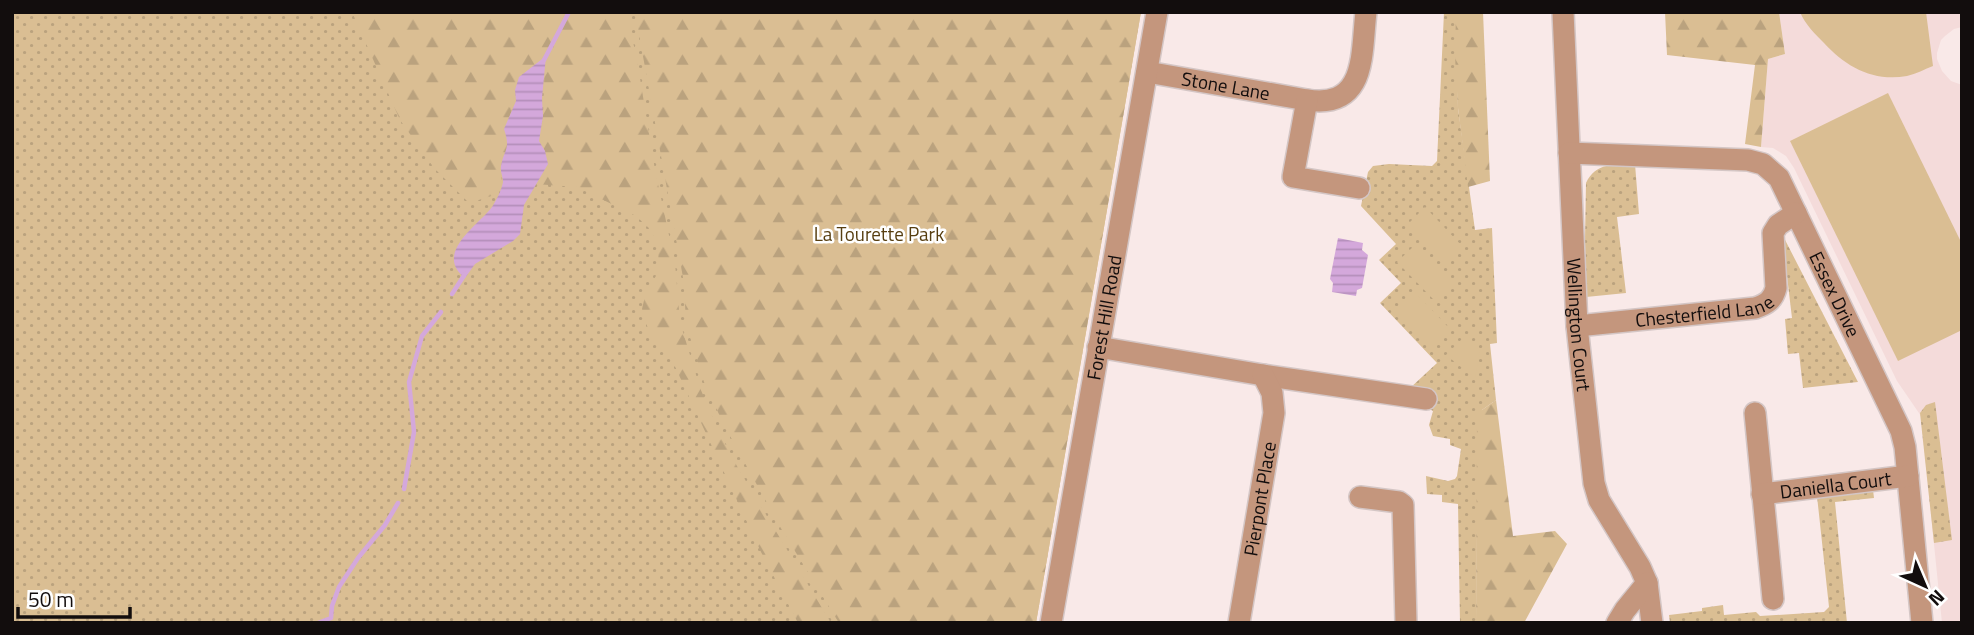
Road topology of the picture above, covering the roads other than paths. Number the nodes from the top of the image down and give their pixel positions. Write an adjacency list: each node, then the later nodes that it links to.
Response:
1 (1157, 12): 4 (street, Forest Hill Road)
2 (1366, 12): 5 (street, Stone Lane)
3 (1563, 12): 6 (street, Wellington Court)
4 (1147, 72): 5 (street, Stone Lane); 10 (street, Forest Hill Road)
5 (1307, 100): 7 (street)
6 (1569, 153): 8 (street, Essex Drive); 9 (street, Wellington Court)
7 (1359, 188)
8 (1796, 213): 9 (street, Chesterfield Lane); 14 (street, Essex Drive)
9 (1577, 326): 17 (street, Wellington Court)
10 (1098, 347): 11 (street); 19 (street, Forest Hill Road)
11 (1263, 375): 12 (street); 20 (street, Pierpont Place)
12 (1426, 399)
13 (1755, 413): 15 (street, Daniella Court)
14 (1908, 476): 15 (street, Daniella Court); 24 (street, Essex Drive)
15 (1762, 494): 18 (street, Daniella Court)
16 (1360, 497): 21 (street)
17 (1647, 583): 22 (street); 23 (street, Wellington Court)
18 (1773, 599)
19 (1051, 623)
20 (1239, 623)
21 (1406, 623)
22 (1617, 623)
23 (1652, 623)
24 (1922, 623)

